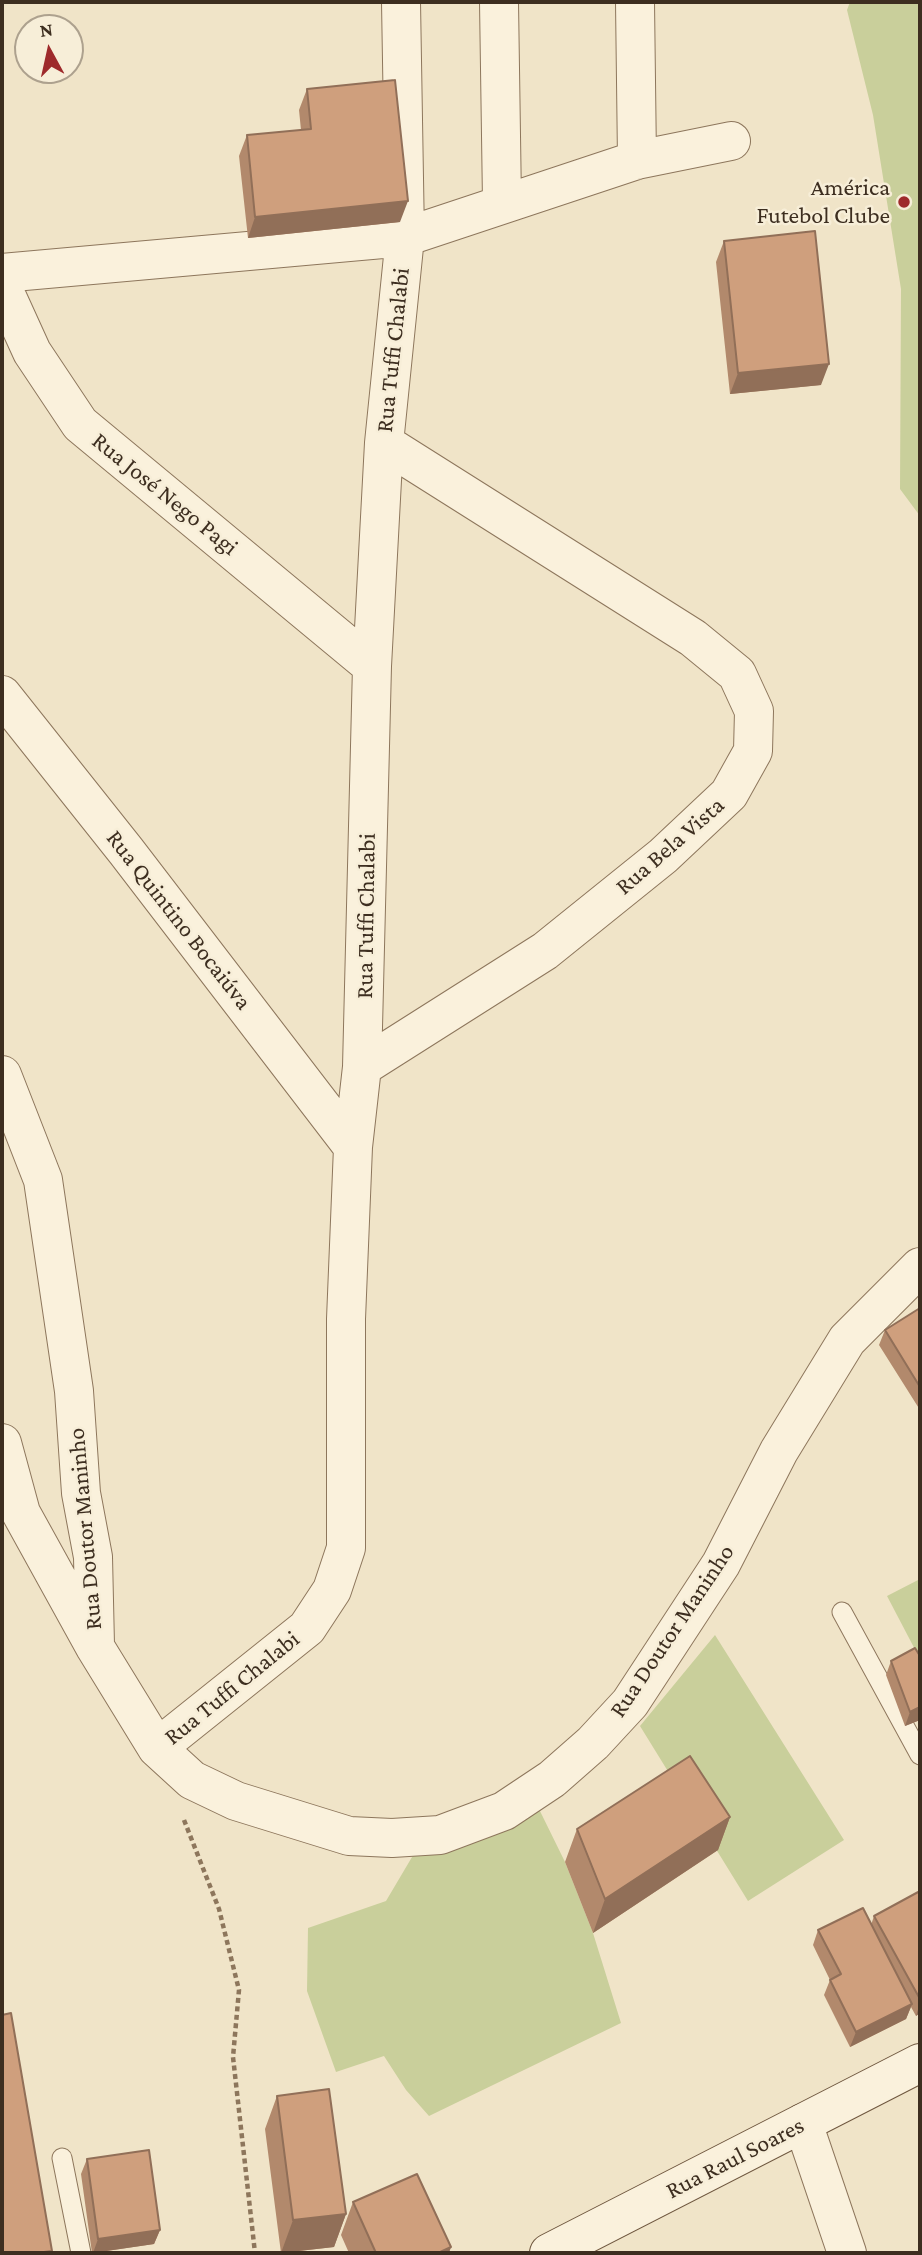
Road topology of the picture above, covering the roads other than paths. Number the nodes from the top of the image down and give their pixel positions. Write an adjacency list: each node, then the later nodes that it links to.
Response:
1 (401, 2): 7 (street, Rua Tuffi Chalabi)
2 (499, 2): 6 (street)
3 (635, 2): 5 (street)
4 (732, 141): 5 (street)
5 (637, 160): 6 (street)
6 (502, 202): 7 (street)
7 (405, 237): 8 (street); 10 (street, Rua Tuffi Chalabi)
8 (2, 273)
9 (2, 286): 11 (street, Rua José Nego Pagi)
10 (384, 443): 11 (street, Rua Tuffi Chalabi); 13 (street, Rua Bela Vista)
11 (372, 666): 13 (street, Rua Tuffi Chalabi)
12 (2, 695): 15 (street, Rua Quintino Bocaiúva)
13 (362, 1067): 15 (street, Rua Tuffi Chalabi)
14 (2, 1075): 19 (street, Rua Doutor Maninho)
15 (353, 1147): 20 (street, Rua Tuffi Chalabi)
16 (920, 1267): 20 (street, Rua Doutor Maninho)
17 (2, 1443): 19 (street)
18 (842, 1612): 21 (lane)
19 (95, 1647): 20 (street, Rua Doutor Maninho)
20 (157, 1748)
21 (920, 1755)
22 (920, 2063): 23 (street, Rua Raul Soares)
23 (803, 2123): 26 (street, Rua Raul Soares); 27 (street)
24 (62, 2158): 25 (lane)
25 (81, 2253)
26 (549, 2253)
27 (847, 2253)

